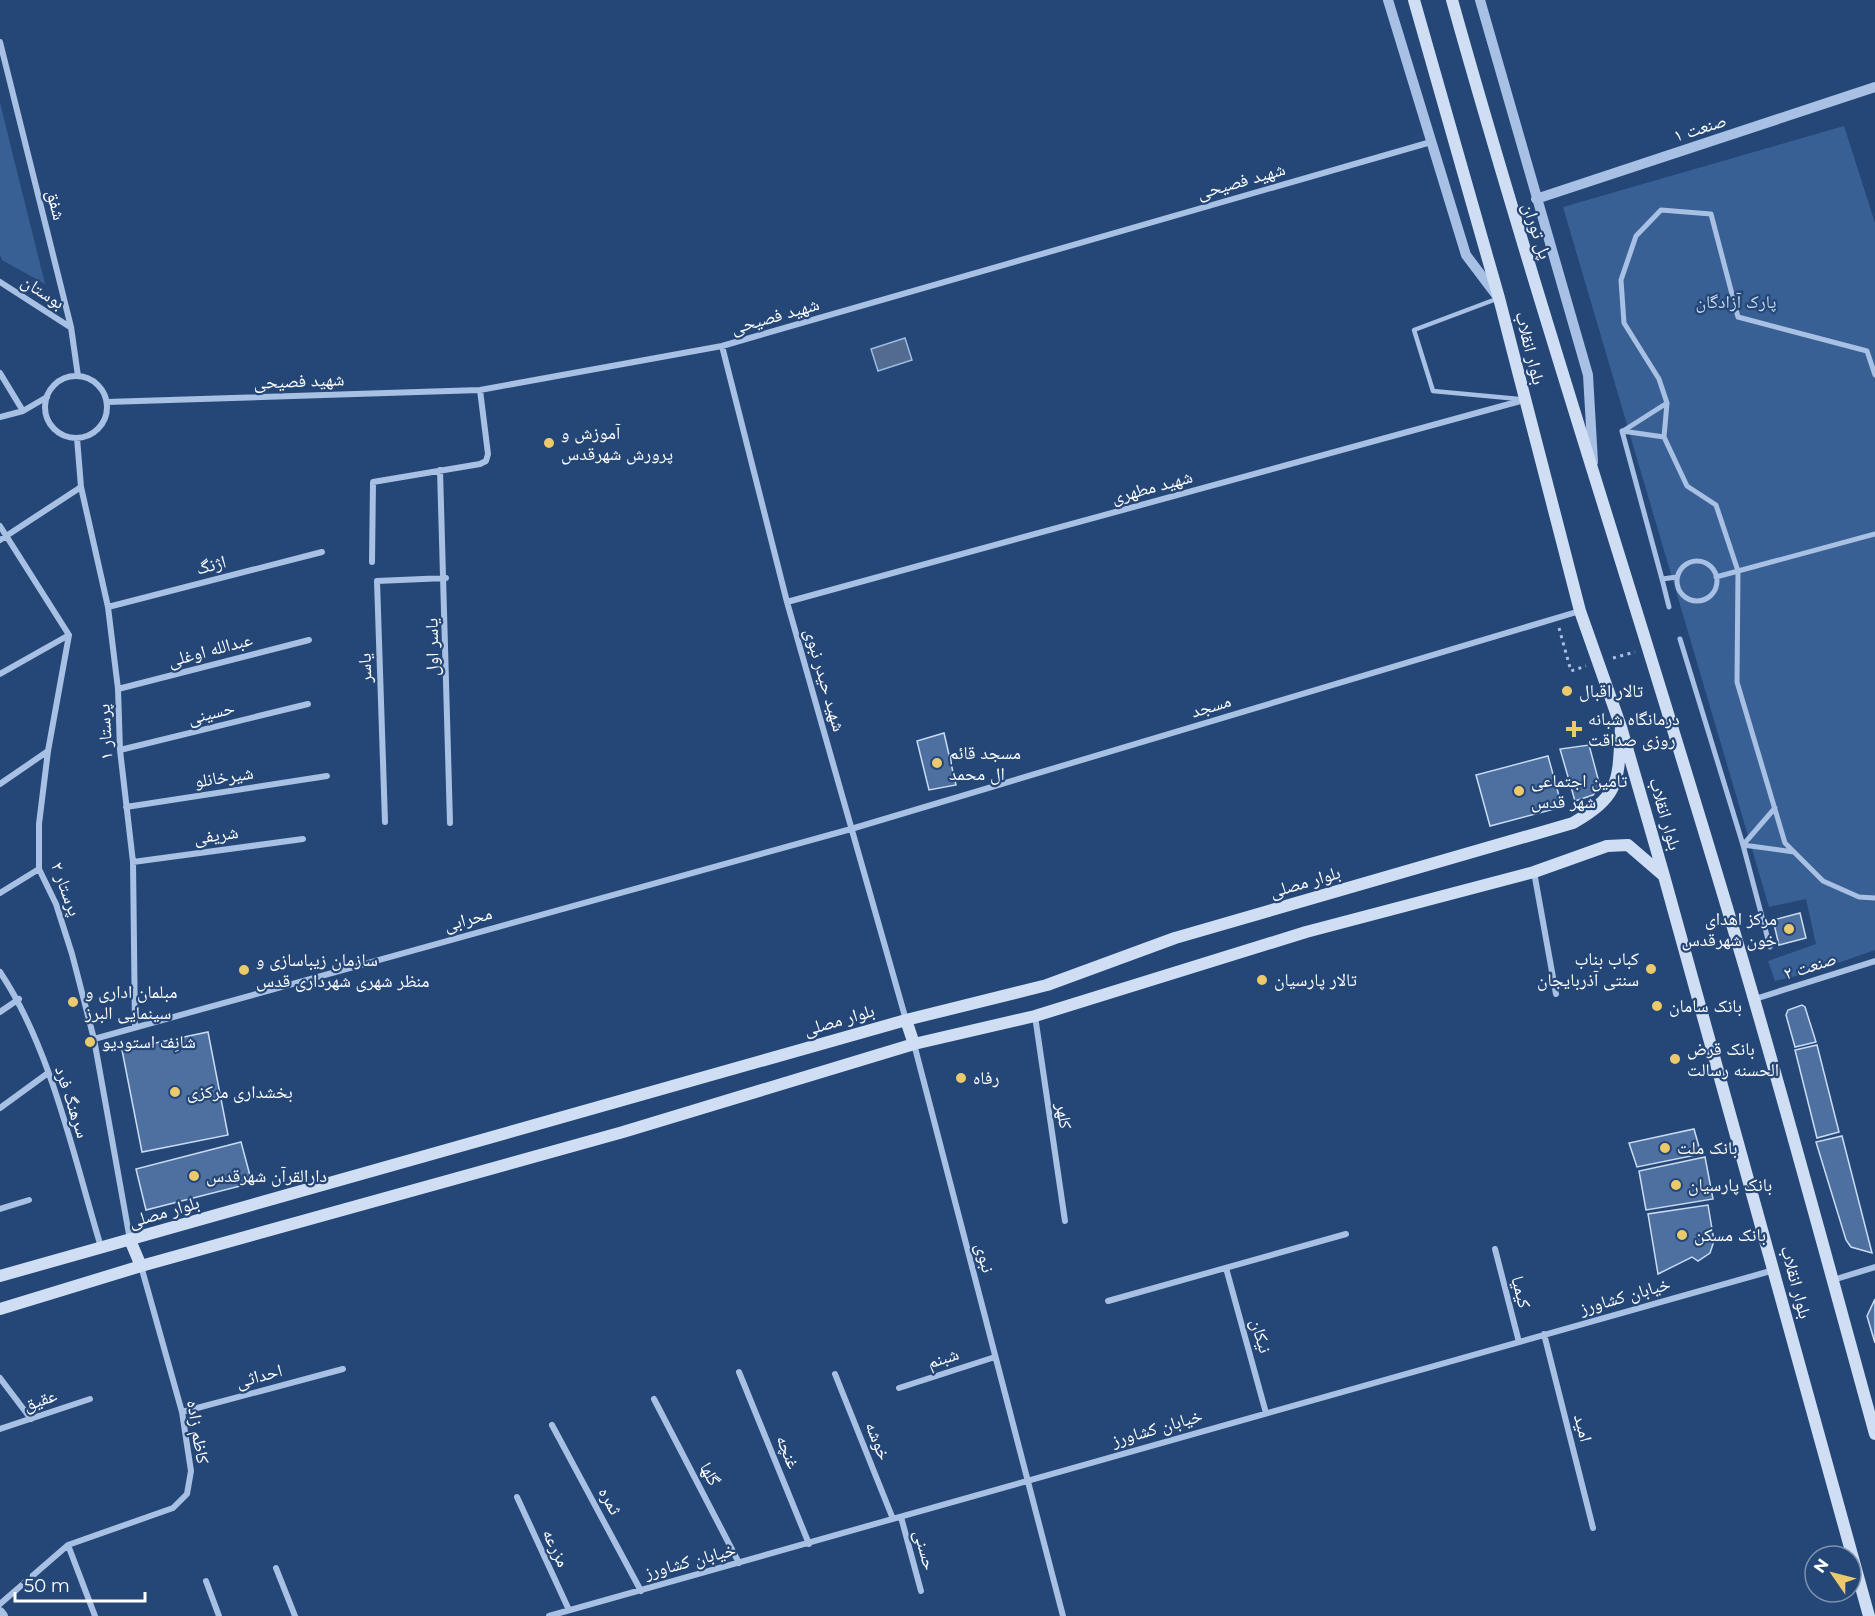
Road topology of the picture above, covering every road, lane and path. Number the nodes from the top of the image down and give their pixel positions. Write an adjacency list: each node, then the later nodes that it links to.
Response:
1 (1388, 0): 9 (street, بلوار انقلاب)
2 (1414, 0): 12 (main road)
3 (1452, 0): 29 (main road, پل توران)
4 (1480, 0): 10 (street, بلوار انقلاب)
5 (0, 42): 6 (street, شفق)
6 (7, 66): 7 (street); 13 (street, شفق)
7 (0, 69)
8 (1875, 87): 10 (street, صنعت ۱)
9 (1431, 142): 12 (street, بلوار انقلاب); 14 (street, شهید فصیحی)
10 (1536, 199): 29 (street, بلوار انقلاب)
11 (0, 282): 13 (street, بوستان)
12 (1498, 298): 20 (main road, بلوار انقلاب); 20 (lane)
13 (71, 327): 17 (street, شفق)
14 (722, 346): 18 (street, شهید فصیحی); 41 (street, شهید حیدر نبوی)
15 (0, 373): 23 (street)
16 (1875, 375): 22 (street)
17 (78, 376): 19 (street); 21 (street)
18 (480, 390): 21 (street, شهید فصیحی); 28 (street)
19 (47, 397): 23 (street); 27 (street)
20 (1524, 400): 41 (street, شهید مطهری); 44 (main road, بلوار انقلاب)
21 (106, 402): 27 (street)
22 (1667, 403): 25 (street); 26 (street)
23 (23, 411): 24 (street)
24 (0, 417)
25 (1622, 431): 26 (street); 40 (street)
26 (1664, 437): 36 (street)
27 (76, 438): 30 (street, پرستار ۱)
28 (440, 470): 35 (street); 39 (street, یاسر اول)
29 (1594, 471): 79 (main road, بلوار انقلاب)
30 (81, 486): 33 (street); 43 (street, پرستار ۱)
31 (0, 526): 33 (street)
32 (1875, 534): 36 (street)
33 (3, 538): 46 (street)
34 (322, 552): 43 (street, اژنگ)
35 (372, 562)
36 (1738, 571): 38 (street); 61 (street)
37 (1677, 577): 38 (street); 38 (street); 40 (street)
38 (1716, 577)
39 (446, 578): 62 (street, یاسر); 63 (street, یاسر اول)
40 (1662, 579): 42 (street)
41 (787, 602): 64 (street, شهید حیدر نبوی)
42 (1669, 607)
43 (108, 608): 53 (street, پرستار ۱)
44 (1580, 611): 45 (street, مسجد); 55 (main road, بلوار انقلاب)
45 (1556, 618): 51 (path); 64 (street, مسجد)
46 (69, 635): 52 (street); 57 (street, پرستار ۲)
47 (1680, 639): 66 (street)
48 (309, 640): 53 (street, عبدالله اوغلی)
49 (1636, 651): 50 (path)
50 (1604, 661)
51 (1593, 664)
52 (0, 674)
53 (118, 689): 56 (street, پرستار ۱)
54 (308, 704): 56 (street, حسینی)
55 (1621, 727): 71 (main road, بلوار انقلاب); 82 (main road, بلوار مصلی)
56 (120, 750): 60 (street, پرستار ۱)
57 (48, 751): 59 (street); 69 (street, پرستار ۲)
58 (327, 776): 60 (street, شیرخانلو)
59 (0, 784)
60 (126, 807): 68 (street, پرستار ۱)
61 (1775, 808): 66 (street); 67 (street)
62 (385, 822)
63 (450, 823)
64 (851, 829): 82 (street, شهید حیدر نبوی); 83 (street, محرابی)
65 (303, 839): 68 (street, شریفی)
66 (1743, 844): 67 (street); 74 (street)
67 (1794, 852): 73 (street)
68 (133, 862): 83 (street, پرستار ۱)
69 (39, 869): 72 (street); 84 (street, پرستار ۲)
70 (1534, 872): 71 (main road); 77 (street); 81 (main road)
71 (1664, 876): 98 (main road, بلوار انقلاب)
72 (0, 893)
73 (1875, 898)
74 (1770, 947)
75 (1875, 961): 79 (street, صنعت ۲)
76 (0, 972): 78 (street, سرهنگ فرد)
77 (1556, 994)
78 (19, 999): 80 (street); 86 (street, سرهنگ فرد)
79 (1754, 999): 100 (main road, بلوار انقلاب)
80 (0, 1012)
81 (1035, 1016): 85 (main road); 90 (street, کلهر)
82 (906, 1020): 85 (main road); 92 (main road, بلوار مصلی)
83 (135, 1027): 84 (street, محرابی)
84 (94, 1038): 92 (street, پرستار ۲)
85 (914, 1044): 95 (main road); 105 (street, نبوی)
86 (48, 1073): 87 (street); 93 (street, سرهنگ فرد)
87 (0, 1108)
88 (29, 1200): 89 (street)
89 (0, 1209)
90 (1065, 1221)
91 (1346, 1234): 97 (street)
92 (130, 1240): 93 (main road, بلوار مصلی); 95 (main road)
93 (101, 1247): 99 (main road, بلوار مصلی)
94 (1495, 1249): 104 (street, کیمیا)
95 (141, 1266): 102 (main road); 113 (street, کاظم زاده)
96 (1875, 1267): 100 (street)
97 (1226, 1268): 101 (street); 114 (street, نیکان)
98 (1774, 1269): 103 (street, خیابان کشاورز); 138 (main road, بلوار انقلاب)
99 (0, 1275)
100 (1832, 1280): 118 (main road, بلوار انقلاب)
101 (1108, 1301)
102 (0, 1309)
103 (1544, 1334): 104 (street, خیابان کشاورز); 123 (street, امید)
104 (1519, 1342): 114 (street, خیابان کشاورز)
105 (995, 1358): 110 (street, شبنم); 119 (street, نبوی)
106 (343, 1369): 113 (street, احداثی)
107 (739, 1372): 124 (street, غنچه)
108 (835, 1374): 122 (street, خوشه)
109 (0, 1378): 115 (street)
110 (899, 1388)
111 (90, 1399): 115 (street, عقیق)
112 (654, 1399): 126 (street, گلها)
113 (182, 1412): 125 (street, کاظم زاده)
114 (1266, 1413): 119 (street, خیابان کشاورز)
115 (31, 1419): 117 (street, عقیق)
116 (552, 1425): 129 (street, ثمره)
117 (0, 1429)
118 (1875, 1434)
119 (1026, 1481): 121 (street, خیابان کشاورز); 137 (street, نبوی)
120 (517, 1497): 132 (street, مزرعه)
121 (901, 1517): 122 (street, خیابان کشاورز); 130 (street, حسنی)
122 (893, 1519): 124 (street, خیابان کشاورز)
123 (1593, 1528)
124 (809, 1544): 126 (street, خیابان کشاورز)
125 (68, 1545): 131 (street, کاظم زاده); 133 (street)
126 (739, 1563): 129 (street, خیابان کشاورز)
127 (276, 1568): 135 (street)
128 (206, 1581): 134 (street)
129 (641, 1591): 132 (street, خیابان کشاورز)
130 (921, 1591)
131 (0, 1604)
132 (568, 1611): 136 (street, خیابان کشاورز)
133 (95, 1616)
134 (219, 1616)
135 (295, 1616)
136 (549, 1616)
137 (1064, 1616)
138 (1869, 1616)

